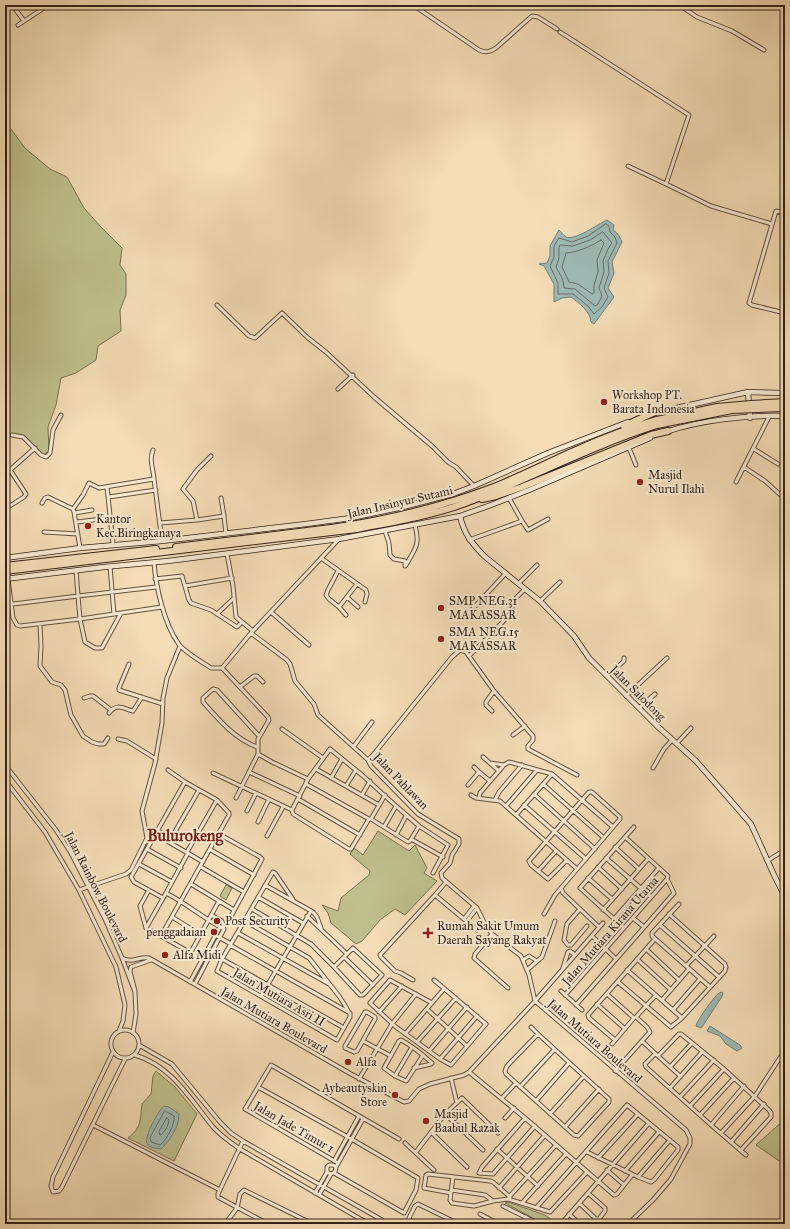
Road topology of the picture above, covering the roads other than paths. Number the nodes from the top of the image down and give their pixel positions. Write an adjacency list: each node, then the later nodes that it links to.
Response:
1 (17, 5): 6 (street)
2 (48, 5): 5 (street)
3 (413, 5): 8 (street)
4 (679, 5): 10 (street)
5 (44, 6): 6 (street)
6 (24, 21): 7 (street)
7 (18, 25)
8 (557, 29)
9 (560, 32): 12 (street)
10 (764, 50)
11 (628, 166): 12 (street)
12 (666, 184): 14 (street)
13 (785, 213): 14 (street)
14 (772, 224): 16 (street)
15 (217, 305): 17 (street)
16 (785, 313)
17 (353, 375): 18 (street); 44 (street)
18 (338, 389)
19 (748, 392): 20 (street); 23 (street); 27 (street)
20 (785, 393)
21 (785, 402): 28 (highway, Jalan Insinyur Sutami, bridge)
22 (785, 408): 28 (highway, Jalan Insinyur Sutami, bridge)
23 (655, 412): 35 (highway); 44 (street)
24 (61, 415): 31 (street)
25 (769, 416): 26 (street); 27 (street); 33 (street)
26 (785, 416)
27 (750, 418): 29 (street)
28 (657, 422): 35 (highway, Jalan Insinyur Sutami); 52 (highway, Jalan Insinyur Sutami)
29 (668, 431): 32 (street); 52 (highway)
30 (12, 435): 31 (street)
31 (35, 448): 41 (street)
32 (629, 448): 39 (street); 49 (street)
33 (754, 449): 38 (street); 40 (street)
34 (153, 450): 42 (street)
35 (576, 450): 82 (highway, Jalan Insinyur Sutami)
36 (211, 456): 60 (street)
37 (5, 464): 41 (street)
38 (778, 464)
39 (636, 465)
40 (744, 467): 43 (street); 50 (street)
41 (10, 470): 53 (street)
42 (154, 479): 45 (street); 46 (street)
43 (736, 482)
44 (474, 486): 68 (street)
45 (107, 487): 47 (street); 55 (street)
46 (156, 490): 47 (street); 63 (street)
47 (109, 497): 58 (street)
48 (221, 498): 56 (street)
49 (509, 498): 57 (street); 61 (street)
50 (785, 500)
51 (42, 503): 55 (street)
52 (462, 504): 82 (highway, Jalan Insinyur Sutami)
53 (6, 507)
54 (92, 510): 55 (street)
55 (74, 511): 62 (street)
56 (224, 516): 60 (street); 68 (street)
57 (460, 516): 64 (street); 70 (street, Jalan Salodong)
58 (110, 518): 62 (street); 72 (street)
59 (548, 519): 61 (street)
60 (197, 520): 63 (street)
61 (522, 521): 70 (street)
62 (77, 522): 67 (street)
63 (160, 523): 71 (street)
64 (415, 525): 65 (street); 65 (street)
65 (384, 531): 69 (street)
66 (44, 532): 67 (street)
67 (78, 534): 73 (street)
68 (226, 534): 71 (street)
69 (339, 539): 74 (street); 76 (street)
70 (469, 540): 83 (street, Jalan Salodong)
71 (162, 541): 72 (street)
72 (113, 544): 73 (street)
73 (80, 548): 75 (street)
74 (227, 554): 77 (street); 84 (street, Jalan Pahlawan)
75 (5, 558)
76 (321, 558): 81 (street); 103 (street)
77 (154, 563): 79 (street); 85 (street)
78 (537, 565): 87 (street)
79 (110, 567): 80 (street); 92 (street)
80 (76, 570): 82 (street); 93 (street)
81 (338, 571): 88 (street); 101 (street)
82 (6, 573): 98 (street)
83 (506, 574): 87 (street, Jalan Salodong); 108 (street)
84 (232, 578): 89 (street); 95 (street, Jalan Pahlawan)
85 (155, 579): 89 (street); 90 (street)
86 (560, 582): 97 (street)
87 (519, 583): 91 (street, Jalan Salodong)
88 (357, 584): 94 (street); 96 (street)
89 (185, 586): 106 (street)
90 (156, 587): 92 (street); 100 (street)
91 (525, 589): 97 (street, Jalan Salodong); 115 (street)
92 (111, 592): 93 (street); 105 (street)
93 (78, 596): 98 (street); 109 (street)
94 (347, 597): 101 (street); 102 (street)
95 (234, 598): 106 (street); 110 (street, Jalan Pahlawan)
96 (365, 602)
97 (540, 602): 120 (street, Jalan Salodong)
98 (11, 604): 99 (street); 111 (street)
99 (5, 605)
100 (162, 607): 104 (street); 114 (street)
101 (339, 607): 107 (street)
102 (358, 607)
103 (271, 612): 112 (street); 113 (street)
104 (122, 613): 105 (street); 109 (street)
105 (114, 614): 109 (street)
106 (217, 614): 110 (street)
107 (346, 615)
108 (467, 615)
109 (80, 619): 111 (street)
110 (242, 622): 112 (street, Jalan Pahlawan)
111 (40, 624): 137 (street)
112 (252, 632): 119 (street); 141 (street, Jalan Pahlawan)
113 (309, 645)
114 (180, 646): 119 (street); 128 (street)
115 (469, 656): 123 (street); 148 (street)
116 (624, 658): 120 (street)
117 (667, 658): 125 (street)
118 (129, 664): 126 (street)
119 (222, 668): 122 (street)
120 (607, 676): 125 (street, Jalan Salodong)
121 (263, 682): 122 (street)
122 (240, 687): 136 (street)
123 (494, 690): 130 (street); 132 (street)
124 (655, 694): 129 (street)
125 (626, 696): 129 (street, Jalan Salodong)
126 (142, 697): 127 (street); 128 (street)
127 (84, 698)
128 (163, 704): 146 (street)
129 (639, 708): 139 (street, Jalan Salodong)
130 (492, 711)
131 (372, 722): 141 (street)
132 (525, 726): 135 (street); 164 (street)
133 (691, 728): 140 (street)
134 (282, 729): 145 (street)
135 (513, 735)
136 (259, 736): 142 (street); 142 (street)
137 (108, 738)
138 (118, 739): 146 (street)
139 (672, 740): 140 (street, Jalan Salodong); 154 (street)
140 (677, 743): 229 (street, Jalan Salodong)
141 (354, 746): 148 (street, Jalan Pahlawan)
142 (257, 747): 143 (street)
143 (258, 754): 160 (street); 166 (street)
144 (484, 757): 149 (street)
145 (323, 758): 147 (street); 155 (street)
146 (156, 759): 248 (street)
147 (342, 759): 157 (street); 165 (street)
148 (368, 760): 245 (street, Jalan Pahlawan)
149 (490, 763): 151 (street); 159 (street)
150 (5, 765): 248 (street, Jalan Rainbow Boulevard)
151 (504, 765): 152 (street); 159 (street)
152 (522, 765): 158 (street); 187 (street)
153 (474, 767): 162 (street)
154 (653, 768)
155 (316, 769): 165 (street); 166 (street)
156 (168, 770): 169 (street)
157 (356, 770): 170 (street); 175 (street)
158 (536, 770): 163 (street); 192 (street)
159 (499, 771): 168 (street)
160 (249, 772): 174 (street); 182 (street)
161 (213, 773): 174 (street)
162 (478, 773): 168 (street); 173 (street)
163 (552, 774): 172 (street); 188 (street)
164 (577, 775)
165 (331, 778): 175 (street)
166 (308, 779): 171 (street)
167 (5, 780): 252 (street, Jalan Rainbow Boulevard)
168 (490, 781): 184 (street)
169 (185, 782): 176 (street); 207 (street)
170 (370, 782): 179 (street); 180 (street)
171 (306, 784): 182 (street); 199 (street)
172 (543, 784): 178 (street); 196 (street)
173 (468, 785)
174 (241, 786): 177 (street); 183 (street)
175 (346, 786): 179 (street)
176 (199, 790): 186 (street); 216 (street)
177 (256, 793): 185 (street); 195 (street)
178 (534, 794): 190 (street); 200 (street)
179 (362, 795): 189 (street)
180 (385, 795): 189 (street); 191 (street)
181 (471, 795): 184 (street)
182 (299, 797): 194 (street); 209 (street)
183 (236, 798)
184 (479, 798): 187 (street)
185 (269, 799): 193 (street); 201 (street)
186 (217, 800): 208 (street); 223 (street)
187 (496, 800): 192 (street)
188 (582, 801): 196 (street); 204 (street); 204 (street)
189 (379, 805): 199 (street)
190 (524, 805): 197 (street); 206 (street)
191 (396, 806): 198 (street); 203 (street)
192 (506, 806): 197 (street)
193 (283, 807): 194 (street); 211 (street)
194 (292, 810): 209 (street)
195 (247, 811)
196 (573, 811): 200 (street); 213 (street)
197 (516, 815): 215 (street)
198 (406, 816): 202 (street); 210 (street)
199 (370, 819): 203 (street); 209 (street)
200 (564, 821): 206 (street); 219 (street)
201 (258, 822)
202 (418, 826): 214 (street); 224 (street)
203 (384, 827): 210 (street)
204 (613, 827): 213 (street)
205 (634, 827): 212 (street)
206 (555, 831): 215 (street); 227 (street)
207 (156, 832): 216 (street); 218 (street)
208 (220, 834): 220 (street); 240 (street)
209 (360, 835)
210 (396, 835): 214 (street)
211 (267, 836)
212 (625, 837): 217 (street); 226 (street)
213 (604, 838): 219 (street)
214 (411, 839): 224 (street)
215 (546, 841): 221 (street); 238 (street)
216 (169, 842): 223 (street)
217 (615, 847): 225 (street); 237 (street)
218 (146, 849): 231 (street); 234 (street)
219 (595, 849): 227 (street)
220 (211, 850): 230 (street); 240 (street)
221 (556, 851): 228 (street); 238 (street)
222 (785, 851): 229 (street)
223 (188, 853): 230 (street); 234 (street)
224 (443, 857): 239 (street)
225 (606, 858): 233 (street); 242 (street)
226 (648, 858): 235 (street); 237 (street)
227 (586, 859): 236 (street)
228 (567, 860): 236 (street); 238 (street)
229 (767, 861): 260 (street, Jalan Salodong)
230 (203, 862): 232 (street)
231 (138, 864): 244 (street); 253 (street)
232 (201, 867): 246 (street); 254 (street)
233 (598, 867): 241 (street); 251 (street)
234 (181, 868): 244 (street)
235 (659, 868): 243 (street); 250 (street)
236 (577, 869): 249 (street)
237 (639, 869): 242 (street)
238 (538, 871)
239 (433, 873)
240 (254, 875): 254 (street)
241 (588, 878): 261 (street); 270 (street)
242 (630, 879): 250 (street); 251 (street)
243 (667, 879): 258 (street, Jalan Mutiara Kirana Utama); 292 (street)
244 (172, 882): 255 (street)
245 (446, 882): 256 (street); 266 (street)
246 (191, 884): 262 (street); 263 (street)
247 (265, 885): 257 (street); 264 (street); 264 (street)
248 (88, 886): 252 (street); 316 (street, Jalan Rainbow Boulevard)
249 (561, 888): 269 (street); 272 (street)
250 (641, 888): 258 (street); 278 (street)
251 (622, 889): 261 (street)
252 (79, 890): 378 (street)
253 (149, 890): 259 (street); 259 (street)
254 (244, 892): 268 (street)
255 (166, 893): 259 (street); 262 (street)
256 (435, 895): 281 (street); 335 (street)
257 (258, 897): 267 (street); 284 (street)
258 (651, 897): 277 (street, Jalan Mutiara Kirana Utama)
259 (163, 898)
260 (785, 898)
261 (612, 900): 270 (street)
262 (181, 901): 276 (street); 279 (street)
263 (219, 901): 268 (street); 274 (street)
264 (294, 901): 271 (street)
265 (679, 904): 273 (street)
266 (476, 907): 281 (street); 298 (street)
267 (252, 909): 282 (street); 300 (street)
268 (234, 910): 280 (street)
269 (580, 910): 287 (street); 289 (street)
270 (603, 910): 278 (street)
271 (310, 911): 275 (street); 290 (street)
272 (544, 914)
273 (669, 914): 286 (street); 307 (street)
274 (211, 915): 279 (street); 293 (street)
275 (307, 916): 284 (street); 290 (street)
276 (172, 918): 297 (street); 301 (street)
277 (633, 918): 291 (street, Jalan Mutiara Kirana Utama); 292 (street)
278 (614, 919): 291 (street)
279 (209, 920): 288 (street); 297 (street)
280 (229, 920)
281 (465, 920): 294 (street)
282 (245, 921): 296 (street); 308 (street)
283 (555, 921): 323 (street)
284 (303, 923): 300 (street)
285 (603, 923): 289 (street)
286 (660, 925): 305 (street); 315 (street)
287 (587, 926)
288 (220, 927): 293 (street); 299 (street)
289 (599, 927): 302 (street)
290 (321, 928): 314 (street)
291 (624, 928): 309 (street, Jalan Mutiara Kirana Utama)
292 (644, 928): 319 (street)
293 (224, 929): 304 (street)
294 (477, 930)
295 (152, 931): 301 (street)
296 (238, 933): 306 (street); 317 (street)
297 (201, 934): 301 (street)
298 (492, 934): 321 (street); 346 (street)
299 (215, 935): 304 (street); 311 (street)
300 (296, 935): 308 (street); 327 (street)
301 (161, 936)
302 (592, 936): 309 (street); 313 (street)
303 (714, 936): 307 (street)
304 (219, 938): 306 (street); 312 (street)
305 (655, 939): 310 (street); 325 (street)
306 (231, 945): 318 (street); 332 (street)
307 (704, 945): 315 (street); 333 (street)
308 (289, 947): 317 (street); 342 (street)
309 (606, 949): 319 (street); 353 (street, Jalan Mutiara Kirana Utama)
310 (646, 950): 322 (street); 337 (street)
311 (206, 952): 312 (street); 324 (street)
312 (211, 954): 326 (street)
313 (575, 955): 328 (street); 328 (street)
314 (345, 956): 327 (street); 343 (street); 343 (street)
315 (695, 956): 325 (street); 333 (street)
316 (122, 958): 320 (street); 350 (street, Jalan Rainbow Boulevard)
317 (283, 958): 332 (street); 342 (street)
318 (222, 959): 341 (street); 355 (street, Jalan Mutiara Asri II)
319 (616, 959): 361 (street)
320 (151, 960): 338 (street, Jalan Mutiara Boulevard); 350 (street)
321 (523, 960): 323 (street); 330 (street)
322 (637, 960): 331 (street); 348 (street)
323 (538, 961): 330 (street)
324 (199, 964): 326 (street); 338 (street)
325 (686, 966): 329 (street)
326 (204, 967): 340 (street)
327 (334, 967): 343 (street)
328 (562, 969): 358 (street)
329 (689, 969): 334 (street); 337 (street)
330 (527, 970): 358 (street)
331 (627, 970): 339 (street); 354 (street)
332 (275, 971): 341 (street); 367 (street)
333 (719, 977): 345 (street)
334 (700, 979): 345 (street); 366 (street)
335 (413, 980)
336 (434, 980): 347 (street)
337 (680, 980): 348 (street)
338 (190, 982): 340 (street, Jalan Mutiara Boulevard)
339 (618, 982): 352 (street); 362 (street)
340 (195, 984): 416 (street, Jalan Mutiara Boulevard)
341 (267, 984): 355 (street); 375 (street)
342 (330, 985): 367 (street)
343 (373, 985)
344 (402, 986): 351 (street); 368 (street); 368 (street)
345 (710, 987): 371 (street)
346 (508, 988)
347 (444, 989): 356 (street); 359 (street)
348 (671, 990): 357 (street)
349 (561, 991): 353 (street)
350 (135, 992): 379 (street, Jalan Rainbow Boulevard)
351 (416, 994): 359 (street); 373 (street)
352 (607, 994): 360 (street); 370 (street)
353 (566, 995): 361 (street)
354 (656, 995): 357 (street); 362 (street)
355 (261, 996): 375 (street, Jalan Mutiara Asri II)
356 (456, 998): 363 (street); 372 (street)
357 (662, 1000): 366 (street)
358 (534, 1001): 409 (street, Jalan Mutiara Boulevard); 410 (street, Jalan Mutiara Boulevard)
359 (432, 1003): 364 (street)
360 (597, 1004): 377 (street); 383 (street)
361 (576, 1005): 365 (street)
362 (646, 1006): 370 (street); 371 (street)
363 (467, 1007): 369 (street); 376 (street)
364 (427, 1009): 372 (street); 380 (street)
365 (582, 1010)
366 (673, 1010): 371 (street)
367 (348, 1012): 375 (street)
368 (379, 1012): 373 (street)
369 (477, 1016): 382 (street); 390 (street)
370 (635, 1018): 377 (street); 385 (street)
371 (682, 1018)
372 (438, 1019): 376 (street); 386 (street)
373 (392, 1024): 380 (street); 392 (street)
374 (531, 1027): 381 (street)
375 (344, 1028)
376 (448, 1028): 382 (street); 395 (street)
377 (625, 1028): 383 (street)
378 (119, 1031): 379 (street); 396 (street)
379 (133, 1032): 389 (street)
380 (405, 1034): 386 (street)
381 (538, 1034): 393 (street); 417 (street)
382 (458, 1037): 390 (street); 403 (street)
383 (615, 1040): 387 (street)
384 (363, 1041): 384 (street); 392 (street)
385 (642, 1041): 400 (street); 409 (street)
386 (417, 1042): 395 (street)
387 (612, 1044)
388 (692, 1044): 397 (street); 400 (street); 406 (street)
389 (139, 1045): 398 (street); 453 (street)
390 (468, 1046): 403 (street)
391 (412, 1047): 399 (street); 401 (street); 411 (street)
392 (377, 1048): 401 (street); 416 (street)
393 (554, 1050): 405 (street); 420 (street)
394 (785, 1050): 423 (street)
395 (429, 1051): 403 (street)
396 (113, 1052): 402 (street); 440 (street)
397 (702, 1052): 404 (street); 413 (street)
398 (135, 1055): 402 (street); 457 (street)
399 (423, 1055): 407 (street); 407 (street)
400 (657, 1055): 406 (street); 421 (street)
401 (391, 1056): 411 (street)
402 (125, 1058): 440 (street)
403 (440, 1059)
404 (714, 1060): 408 (street); 424 (street)
405 (569, 1063): 412 (street); 426 (street)
406 (670, 1067): 413 (street)
407 (414, 1068): 411 (street)
408 (724, 1069): 415 (street); 429 (street)
409 (615, 1070): 519 (street, Jalan Mutiara Boulevard)
410 (469, 1072): 414 (street, Jalan Mutiara Boulevard); 425 (street)
411 (395, 1076)
412 (584, 1076): 422 (street); 432 (street)
413 (680, 1076): 421 (street)
414 (451, 1078): 416 (street, Jalan Mutiara Boulevard); 427 (street)
415 (734, 1078): 418 (street); 434 (street)
416 (359, 1079)
417 (516, 1084): 420 (street); 425 (street)
418 (744, 1086): 423 (street); 441 (street)
419 (258, 1087): 435 (street); 449 (street); 467 (street, Jalan Jade Timur 1)
420 (520, 1087): 426 (street)
421 (670, 1088): 424 (street)
422 (599, 1089): 443 (street); 443 (street)
423 (755, 1096): 428 (street); 447 (street)
424 (680, 1097): 429 (street)
425 (502, 1098): 430 (street)
426 (536, 1101): 432 (street)
427 (457, 1103): 431 (street); 446 (street)
428 (764, 1104): 454 (street); 460 (street)
429 (690, 1106): 434 (street)
430 (514, 1108): 436 (street); 437 (street)
431 (445, 1114): 444 (street); 459 (street)
432 (550, 1114): 443 (street)
433 (638, 1114): 439 (street); 462 (street); 466 (street)
434 (700, 1115): 441 (street)
435 (359, 1116): 438 (street); 449 (street)
436 (505, 1118)
437 (525, 1118): 442 (street); 458 (street)
438 (363, 1119): 450 (street); 451 (street)
439 (649, 1123): 445 (street); 471 (street)
440 (93, 1125): 491 (street)
441 (710, 1125): 447 (street)
442 (535, 1126): 448 (street); 465 (street)
443 (565, 1127)
444 (431, 1132): 461 (street); 473 (street)
445 (659, 1132): 452 (street); 477 (street)
446 (498, 1133)
447 (721, 1133): 454 (street)
448 (545, 1135): 456 (street); 474 (street)
449 (348, 1137): 450 (street); 467 (street)
450 (352, 1139): 468 (street); 480 (street)
451 (399, 1139)
452 (670, 1140): 484 (street); 484 (street)
453 (243, 1141): 457 (street); 486 (street)
454 (731, 1142): 460 (street)
455 (405, 1143): 461 (street)
456 (556, 1145): 463 (street); 483 (street)
457 (240, 1149): 491 (street); 493 (street)
458 (497, 1149): 465 (street); 465 (street)
459 (483, 1150)
460 (741, 1150): 464 (street)
461 (416, 1152): 475 (street)
462 (586, 1152): 466 (street); 470 (street)
463 (566, 1154): 470 (street); 488 (street)
464 (746, 1154)
465 (508, 1158): 474 (street)
466 (598, 1158): 471 (street)
467 (334, 1160): 468 (street, Jalan Jade Timur 1); 469 (street)
468 (338, 1163): 472 (street)
469 (332, 1164): 472 (street); 478 (street)
470 (576, 1164): 479 (street); 502 (street)
471 (612, 1165): 476 (street); 477 (street)
472 (336, 1167): 480 (street)
473 (467, 1167)
474 (518, 1167): 483 (street); 490 (street)
475 (434, 1170)
476 (608, 1170): 485 (street); 487 (street)
477 (625, 1171): 481 (street)
478 (327, 1172): 480 (street); 486 (street)
479 (587, 1172): 485 (street); 502 (street)
480 (333, 1174): 489 (street)
481 (632, 1174): 484 (street); 487 (street)
482 (452, 1177): 490 (street); 492 (street); 492 (street)
483 (528, 1177): 488 (street); 496 (street)
484 (638, 1177)
485 (597, 1181): 487 (street); 494 (street)
486 (320, 1185): 489 (street); 493 (street)
487 (624, 1185)
488 (538, 1186): 498 (street)
489 (324, 1187): 495 (street); 511 (street)
490 (499, 1188): 496 (street)
491 (220, 1190): 501 (street)
492 (451, 1191): 497 (street); 497 (street)
493 (315, 1193): 495 (street)
494 (588, 1193): 499 (street); 499 (street)
495 (319, 1195): 510 (street)
496 (509, 1198): 497 (street); 498 (street)
497 (493, 1201)
498 (522, 1203): 502 (street)
499 (579, 1203): 504 (street)
500 (503, 1206): 505 (street)
501 (237, 1208): 506 (street); 507 (street); 508 (street)
502 (536, 1208)
503 (480, 1214): 514 (street)
504 (569, 1214): 517 (street); 518 (street)
505 (526, 1217): 515 (street); 516 (street)
506 (304, 1222): 509 (street)
507 (225, 1224)
508 (268, 1224)
509 (313, 1224)
510 (369, 1224)
511 (384, 1224)
512 (418, 1224): 513 (street)
513 (459, 1224)
514 (499, 1224)
515 (523, 1224)
516 (539, 1224)
517 (561, 1224)
518 (580, 1224)
519 (628, 1224)

